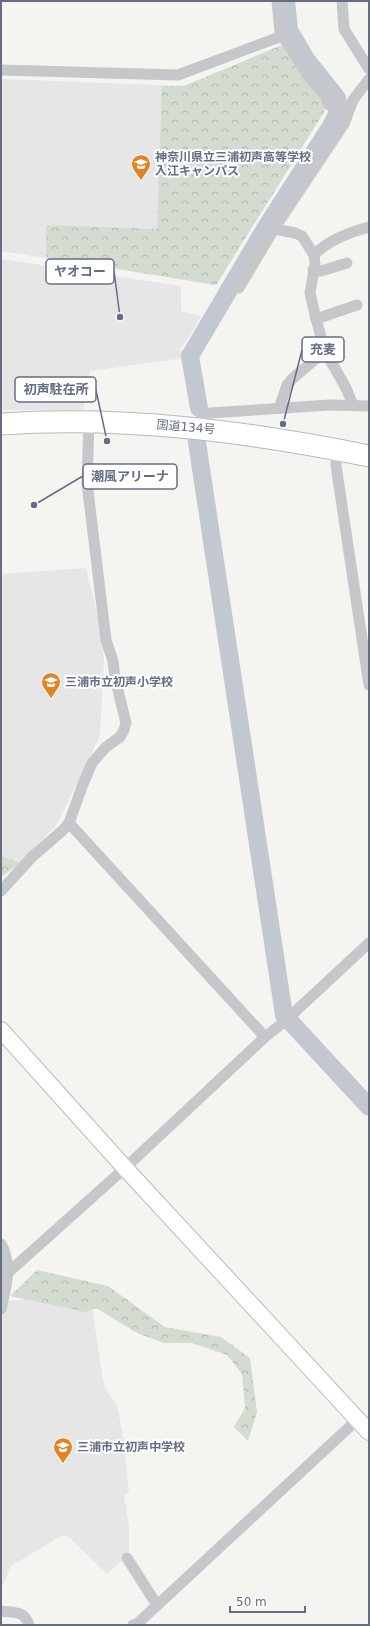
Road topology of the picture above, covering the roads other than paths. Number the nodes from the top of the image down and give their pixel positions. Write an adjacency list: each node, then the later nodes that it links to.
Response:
1 (277, 1): 3 (street)
2 (342, 1): 4 (street)
3 (282, 36): 5 (street); 7 (street)
4 (369, 69)
5 (1, 70)
6 (369, 79): 7 (street)
7 (348, 105): 9 (street)
8 (369, 227): 10 (street)
9 (274, 229): 10 (street); 13 (street)
10 (314, 255): 12 (street)
11 (346, 263): 12 (street)
12 (313, 270): 15 (street)
13 (239, 288)
14 (357, 304): 15 (street)
15 (316, 319): 16 (street)
16 (325, 351): 17 (street); 19 (street)
17 (353, 405): 18 (street); 19 (street)
18 (369, 406)
19 (279, 408): 22 (street)
20 (88, 421): 21 (highway, 国道134号); 22 (highway, 国道134号); 26 (street)
21 (1, 424)
22 (198, 428): 23 (highway, 国道134号)
23 (337, 450): 24 (highway, 国道134号); 25 (street)
24 (369, 456)
25 (369, 685)
26 (68, 823): 27 (street); 30 (street)
27 (1, 891)
28 (369, 943): 30 (street)
29 (1, 1030): 31 (street)
30 (265, 1036): 31 (street)
31 (125, 1168): 33 (street); 35 (street)
32 (1, 1244): 33 (street)
33 (5, 1276): 34 (street)
34 (1, 1309)
35 (358, 1420): 36 (street); 38 (street)
36 (369, 1432)
37 (127, 1558): 38 (street)
38 (157, 1605): 41 (street)
39 (1, 1611): 40 (street)
40 (29, 1625)
41 (133, 1625)

